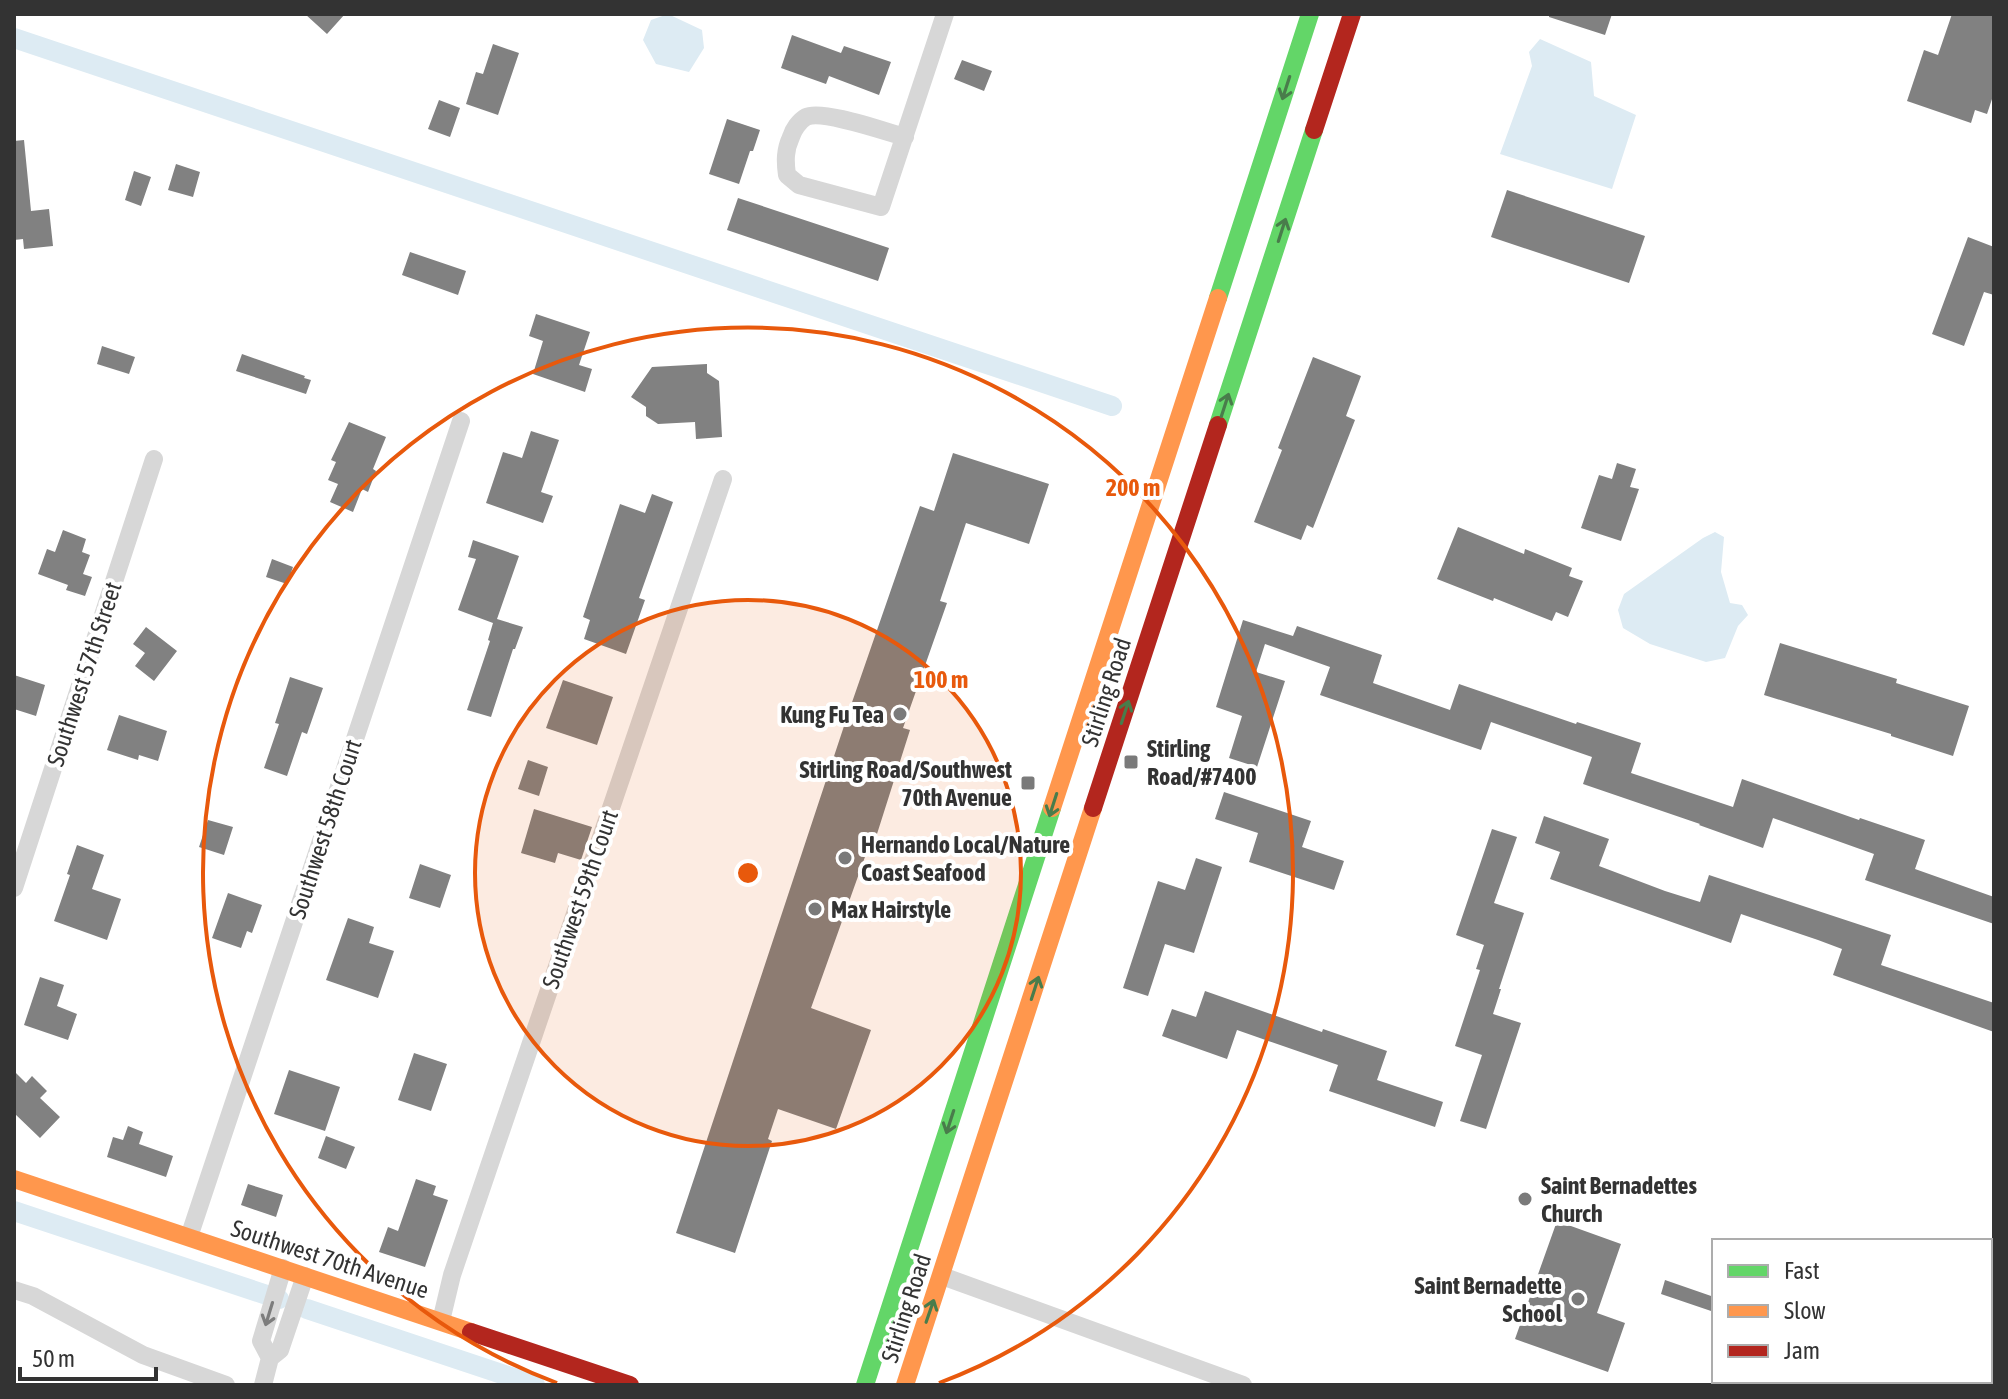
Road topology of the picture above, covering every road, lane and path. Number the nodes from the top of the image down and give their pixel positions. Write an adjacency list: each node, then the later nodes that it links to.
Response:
1 (945, 14): 4 (street)
2 (1310, 14): 9 (main road, Stirling Road, one-way to 9)
3 (1352, 14): 9 (main road, Stirling Road, one-way to 3)
4 (905, 137): 4 (street)
5 (461, 421): 11 (street, Southwest 58th Court)
6 (154, 459): 8 (street, Southwest 57th Street)
7 (723, 479): 16 (street, Southwest 59th Court)
8 (14, 888)
9 (993, 1055): 14 (main road, Stirling Road); 21 (main road, Stirling Road, one-way to 21)
10 (14, 1179): 11 (main road, Southwest 70th Avenue)
11 (189, 1237): 12 (main road, Southwest 70th Avenue)
12 (283, 1268): 13 (main road, Southwest 70th Avenue); 17 (street, one-way to 17)
13 (305, 1276): 16 (main road, Southwest 70th Avenue); 17 (street)
14 (942, 1276): 22 (main road, Stirling Road, one-way to 14); 23 (street)
15 (14, 1290): 18 (street)
16 (441, 1321): 20 (main road, Southwest 70th Avenue)
17 (270, 1358): 19 (street)
18 (226, 1385)
19 (263, 1385)
20 (630, 1385)
21 (865, 1385)
22 (905, 1385)
23 (1243, 1385)

